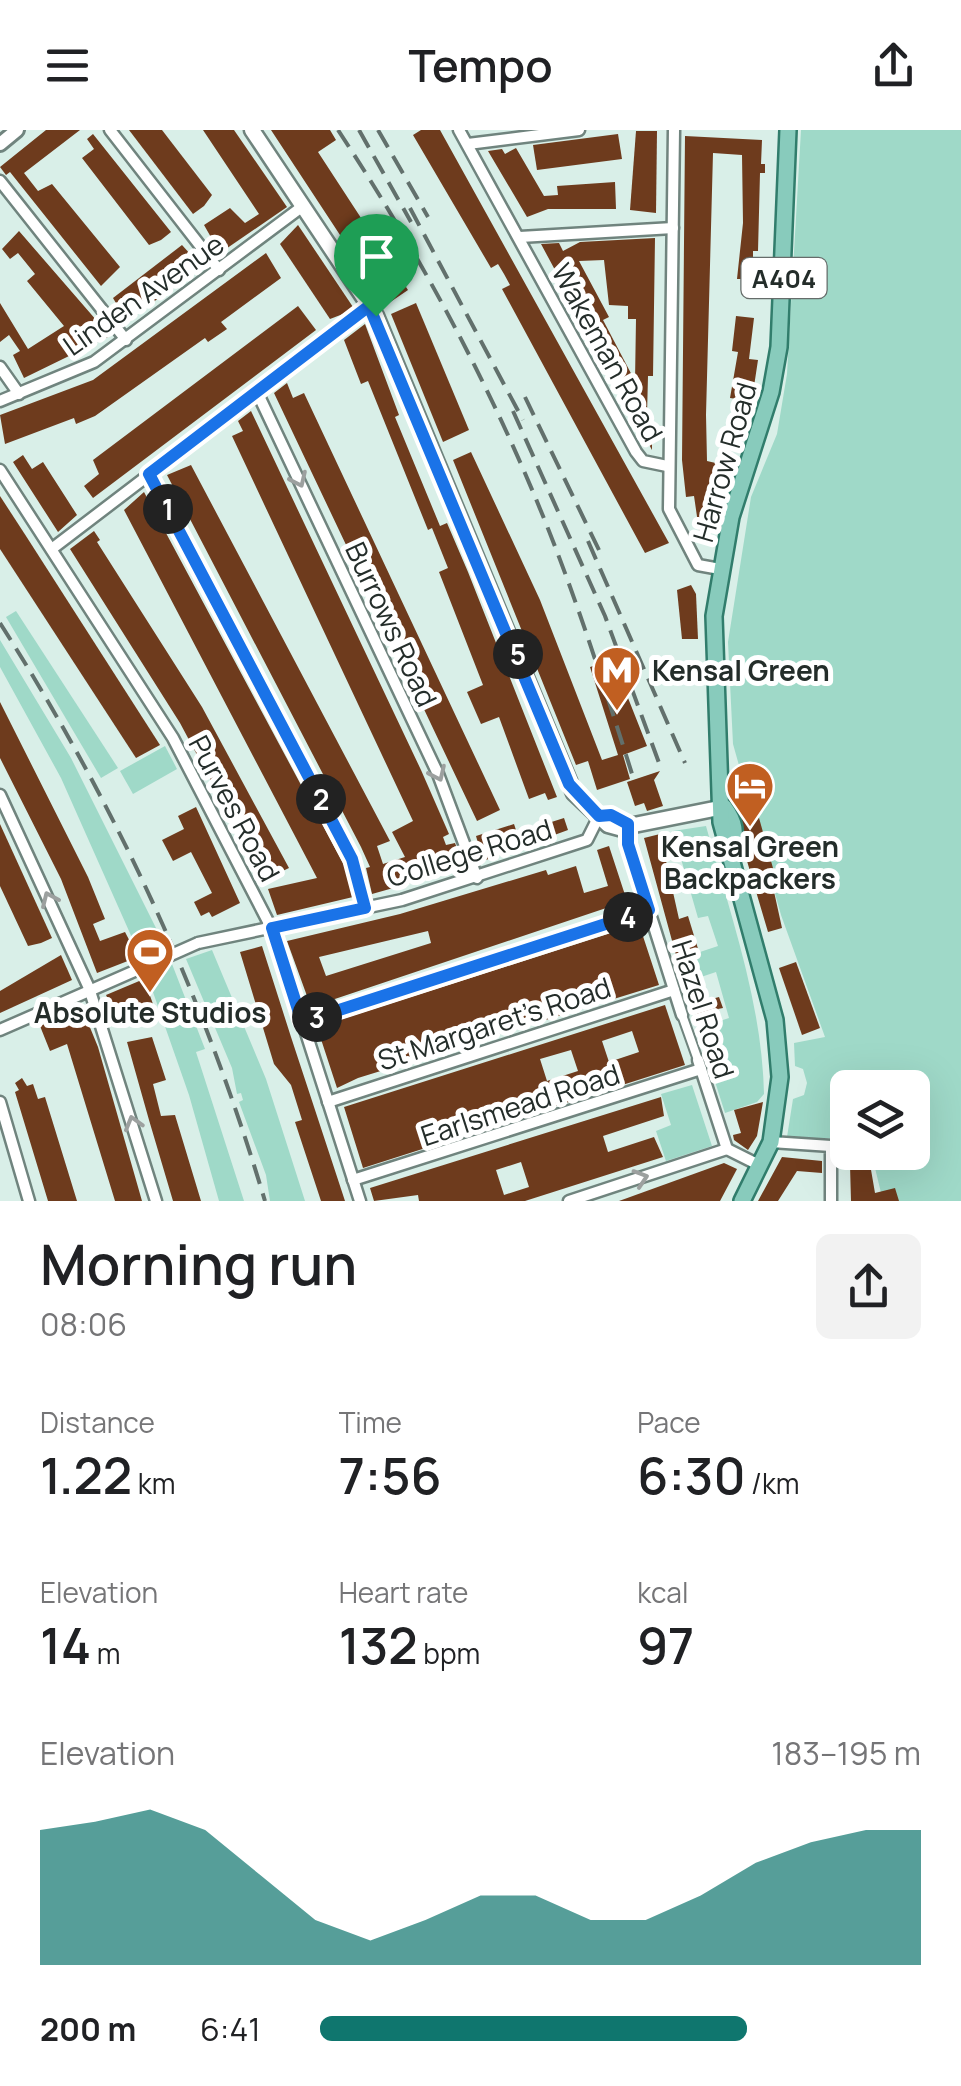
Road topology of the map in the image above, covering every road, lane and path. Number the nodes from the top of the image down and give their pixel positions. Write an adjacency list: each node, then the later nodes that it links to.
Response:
1 (17, 130): 9 (street)
2 (110, 130): 15 (street)
3 (252, 130): 12 (main road)
4 (460, 130): 10 (street, Wakeman Road)
5 (579, 130): 10 (street)
6 (674, 130): 13 (street)
7 (776, 130): 8 (street)
8 (788, 130): 26 (main road, Harrow Road / A404)
9 (0, 144)
10 (468, 144): 14 (street, Wakeman Road)
11 (0, 181): 17 (street)
12 (303, 206): 15 (street, Linden Avenue); 16 (main road)
13 (673, 228): 14 (street); 22 (street)
14 (520, 237): 22 (street, Wakeman Road)
15 (219, 270): 17 (street, Linden Avenue)
16 (369, 306): 19 (street); 29 (main road)
17 (126, 340): 20 (street, Linden Avenue)
18 (0, 366): 20 (street)
19 (257, 392): 24 (street); 31 (street, Burrows Road, one-way to 31)
20 (20, 394): 21 (street, Linden Avenue)
21 (0, 401)
22 (668, 466): 26 (street, Wakeman Road)
23 (0, 470): 25 (street, Purves Road)
24 (149, 474): 25 (street); 32 (street)
25 (53, 548): 34 (street, Purves Road)
26 (720, 570): 28 (main road, Harrow Road / A404)
27 (0, 796): 35 (street, one-way to 27)
28 (724, 807): 30 (main road); 43 (main road, Harrow Road / A404)
29 (599, 816): 30 (main road); 31 (street, College Road)
30 (628, 824): 33 (street, Hazel Road)
31 (477, 878): 32 (street, College Road)
32 (365, 908): 34 (street, College Road)
33 (649, 910): 36 (street, Hazel Road); 38 (street)
34 (272, 928): 35 (street, College Road, bridge); 38 (street, Purves Road)
35 (89, 988): 39 (street, College Road); 48 (street, one-way to 35)
36 (674, 990): 37 (street, Hazel Road); 42 (street, St Margaret's Road)
37 (682, 1014): 40 (street, Hazel Road)
38 (302, 1022): 42 (street, Purves Road)
39 (0, 1030)
40 (699, 1065): 44 (street, Hazel Road); 46 (street, Earlsmead Road)
41 (0, 1102): 47 (street)
42 (328, 1102): 46 (street, Purves Road)
43 (770, 1142): 45 (main road, Harrow Road / A404); 52 (street)
44 (727, 1149): 45 (street); 50 (street, one-way to 44)
45 (759, 1166): 51 (main road, Harrow Road / A404)
46 (353, 1180): 49 (street, Purves Road)
47 (29, 1201)
48 (156, 1201)
49 (360, 1201)
50 (569, 1201)
51 (742, 1201)
52 (831, 1201)

